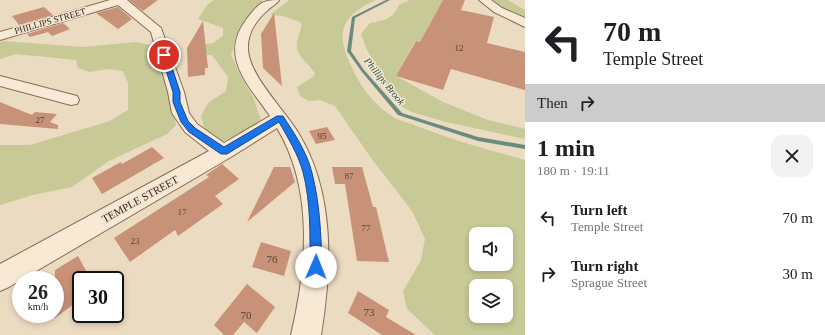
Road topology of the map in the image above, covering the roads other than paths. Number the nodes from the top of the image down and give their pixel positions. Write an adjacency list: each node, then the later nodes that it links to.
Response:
1 (121, 0): 5 (street, PHILLIPS STREET); 9 (street)
2 (274, 0): 8 (street)
3 (484, 0): 4 (street)
4 (525, 23)
5 (0, 36)
6 (0, 81): 7 (street)
7 (71, 100)
8 (280, 118): 9 (street, TEMPLE STREET); 11 (street)
9 (224, 152): 10 (street, TEMPLE STREET)
10 (0, 278)
11 (306, 335)

